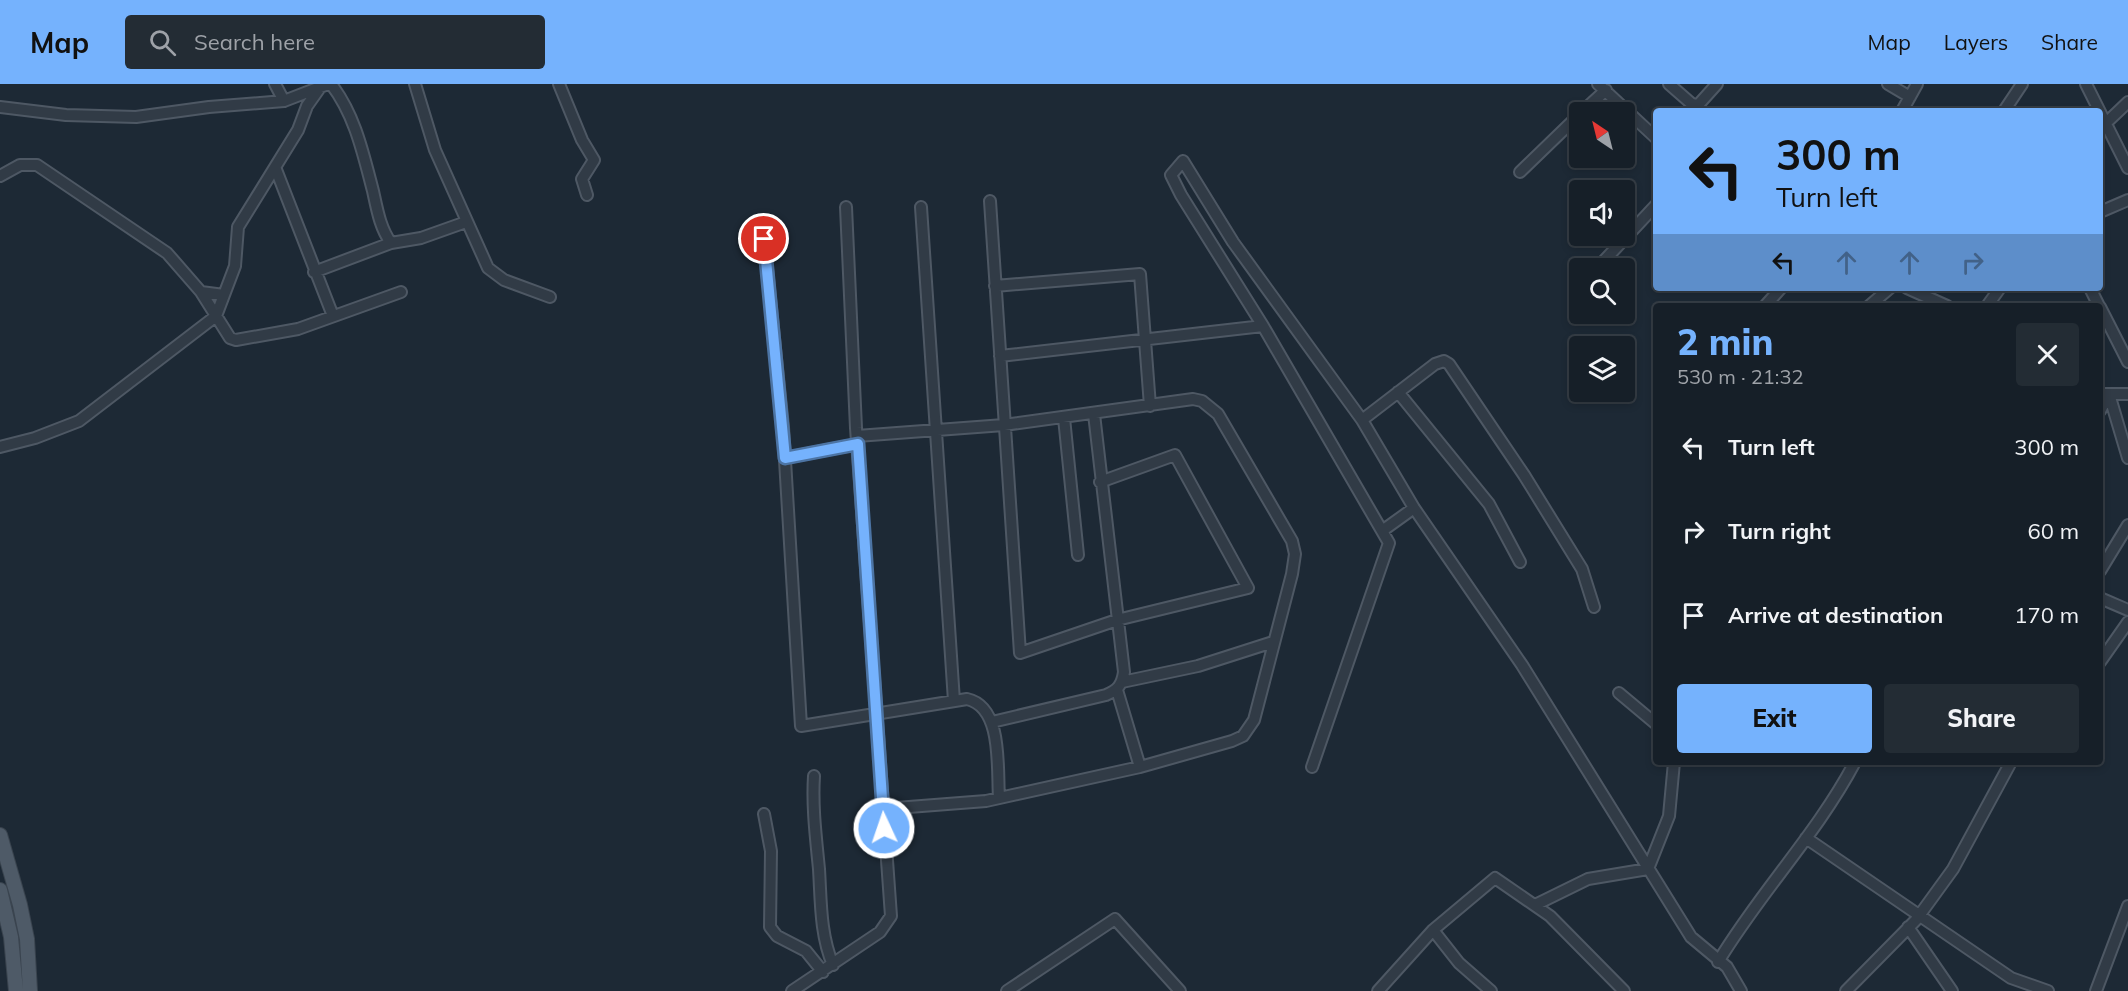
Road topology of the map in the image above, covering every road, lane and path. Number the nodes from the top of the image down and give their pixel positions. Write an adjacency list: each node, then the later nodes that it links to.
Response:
1 (275, 84): 13 (street)
2 (415, 84): 35 (street)
3 (559, 84): 28 (street)
4 (1669, 84): 5 (street)
5 (1718, 84)
6 (1888, 84): 12 (street)
7 (1917, 84): 12 (street)
8 (2022, 84): 18 (street)
9 (2086, 84): 19 (street)
10 (326, 86): 13 (street); 24 (street); 37 (street)
11 (1602, 87): 14 (street); 23 (street)
12 (1910, 98): 17 (street)
13 (284, 101): 16 (street)
14 (1589, 102)
15 (2128, 102): 21 (street)
16 (0, 107)
17 (1904, 108)
18 (2006, 108)
19 (2098, 108)
20 (2103, 117): 21 (street)
21 (2106, 123): 25 (street)
22 (1569, 124): 26 (street)
23 (1653, 135)
24 (275, 168): 39 (street); 46 (street)
25 (2128, 168)
26 (1520, 172)
27 (0, 176): 44 (street)
28 (587, 195)
29 (2128, 200): 34 (street)
30 (990, 201): 40 (street)
31 (846, 207): 67 (street)
32 (921, 207): 66 (street)
33 (1653, 208): 38 (street)
34 (2103, 211)
35 (466, 222): 37 (street); 47 (street)
36 (764, 239): 69 (street)
37 (391, 243): 39 (street)
38 (1607, 258)
39 (314, 272): 53 (street)
40 (995, 286): 55 (street); 56 (street)
41 (1778, 291): 48 (street)
42 (1886, 291): 49 (street)
43 (1914, 291): 50 (street)
44 (201, 292): 46 (street); 52 (street)
45 (401, 292): 53 (street)
46 (224, 295): 52 (street)
47 (550, 297)
48 (1768, 303)
49 (1872, 303)
50 (1940, 303)
51 (2103, 313): 57 (street)
52 (216, 316): 53 (street); 68 (street)
53 (333, 316)
54 (1263, 326): 55 (street); 64 (street); 74 (street)
55 (1146, 338): 56 (street); 61 (street)
56 (1000, 356): 65 (street)
57 (2128, 362)
58 (1398, 392): 64 (street); 76 (street); 79 (street)
59 (2105, 394): 60 (street); 70 (street)
60 (2128, 394)
61 (1149, 406): 62 (street); 83 (street)
62 (1094, 414): 63 (street); 71 (street)
63 (1064, 418): 65 (street); 75 (street)
64 (1362, 420): 72 (street)
65 (1004, 425): 66 (street); 81 (street)
66 (936, 430): 67 (street); 87 (street)
67 (857, 440): 69 (street); 88 (street)
68 (0, 447)
69 (785, 458): 88 (street)
70 (2128, 458)
71 (1100, 482): 81 (street); 81 (street)
72 (1414, 508): 74 (street); 102 (street)
73 (2128, 525): 77 (street)
74 (1382, 531): 95 (street)
75 (1078, 555)
76 (1520, 562)
77 (2103, 567)
78 (2103, 599): 80 (street)
79 (1594, 607)
80 (2128, 610)
81 (1117, 620): 85 (street)
82 (2128, 622): 84 (street)
83 (1273, 642): 85 (street); 94 (street)
84 (2103, 658)
85 (1119, 686): 90 (street); 94 (street)
86 (1619, 693): 89 (street)
87 (954, 701): 88 (street); 90 (street)
88 (876, 712): 98 (street)
89 (1653, 721)
90 (992, 722): 97 (street)
91 (1674, 765): 102 (street)
92 (1853, 765): 101 (street)
93 (2009, 765): 106 (street)
94 (1140, 767): 97 (street)
95 (1312, 767)
96 (814, 776): 111 (street)
97 (999, 798): 98 (street)
98 (883, 808): 111 (street)
99 (764, 814): 113 (street)
100 (0, 835): 110 (main road)
101 (1806, 838): 106 (street); 109 (street)
102 (1648, 869): 104 (street); 109 (street)
103 (0, 890): 112 (main road)
104 (1535, 905): 108 (street); 122 (street)
105 (2128, 906): 126 (street)
106 (1919, 914): 107 (street); 125 (street)
107 (1908, 927): 114 (street); 124 (street)
108 (1433, 930): 120 (street); 121 (street)
109 (1718, 962): 123 (street)
110 (28, 964): 112 (main road); 116 (main road)
111 (833, 965): 113 (street)
112 (14, 967): 115 (main road)
113 (823, 972): 117 (street)
114 (1849, 990)
115 (16, 991)
116 (30, 991)
117 (792, 991)
118 (1007, 991): 119 (street)
119 (1180, 991)
120 (1378, 991)
121 (1491, 991)
122 (1623, 991)
123 (1741, 991)
124 (1952, 991)
125 (2049, 991)
126 (2097, 991)

